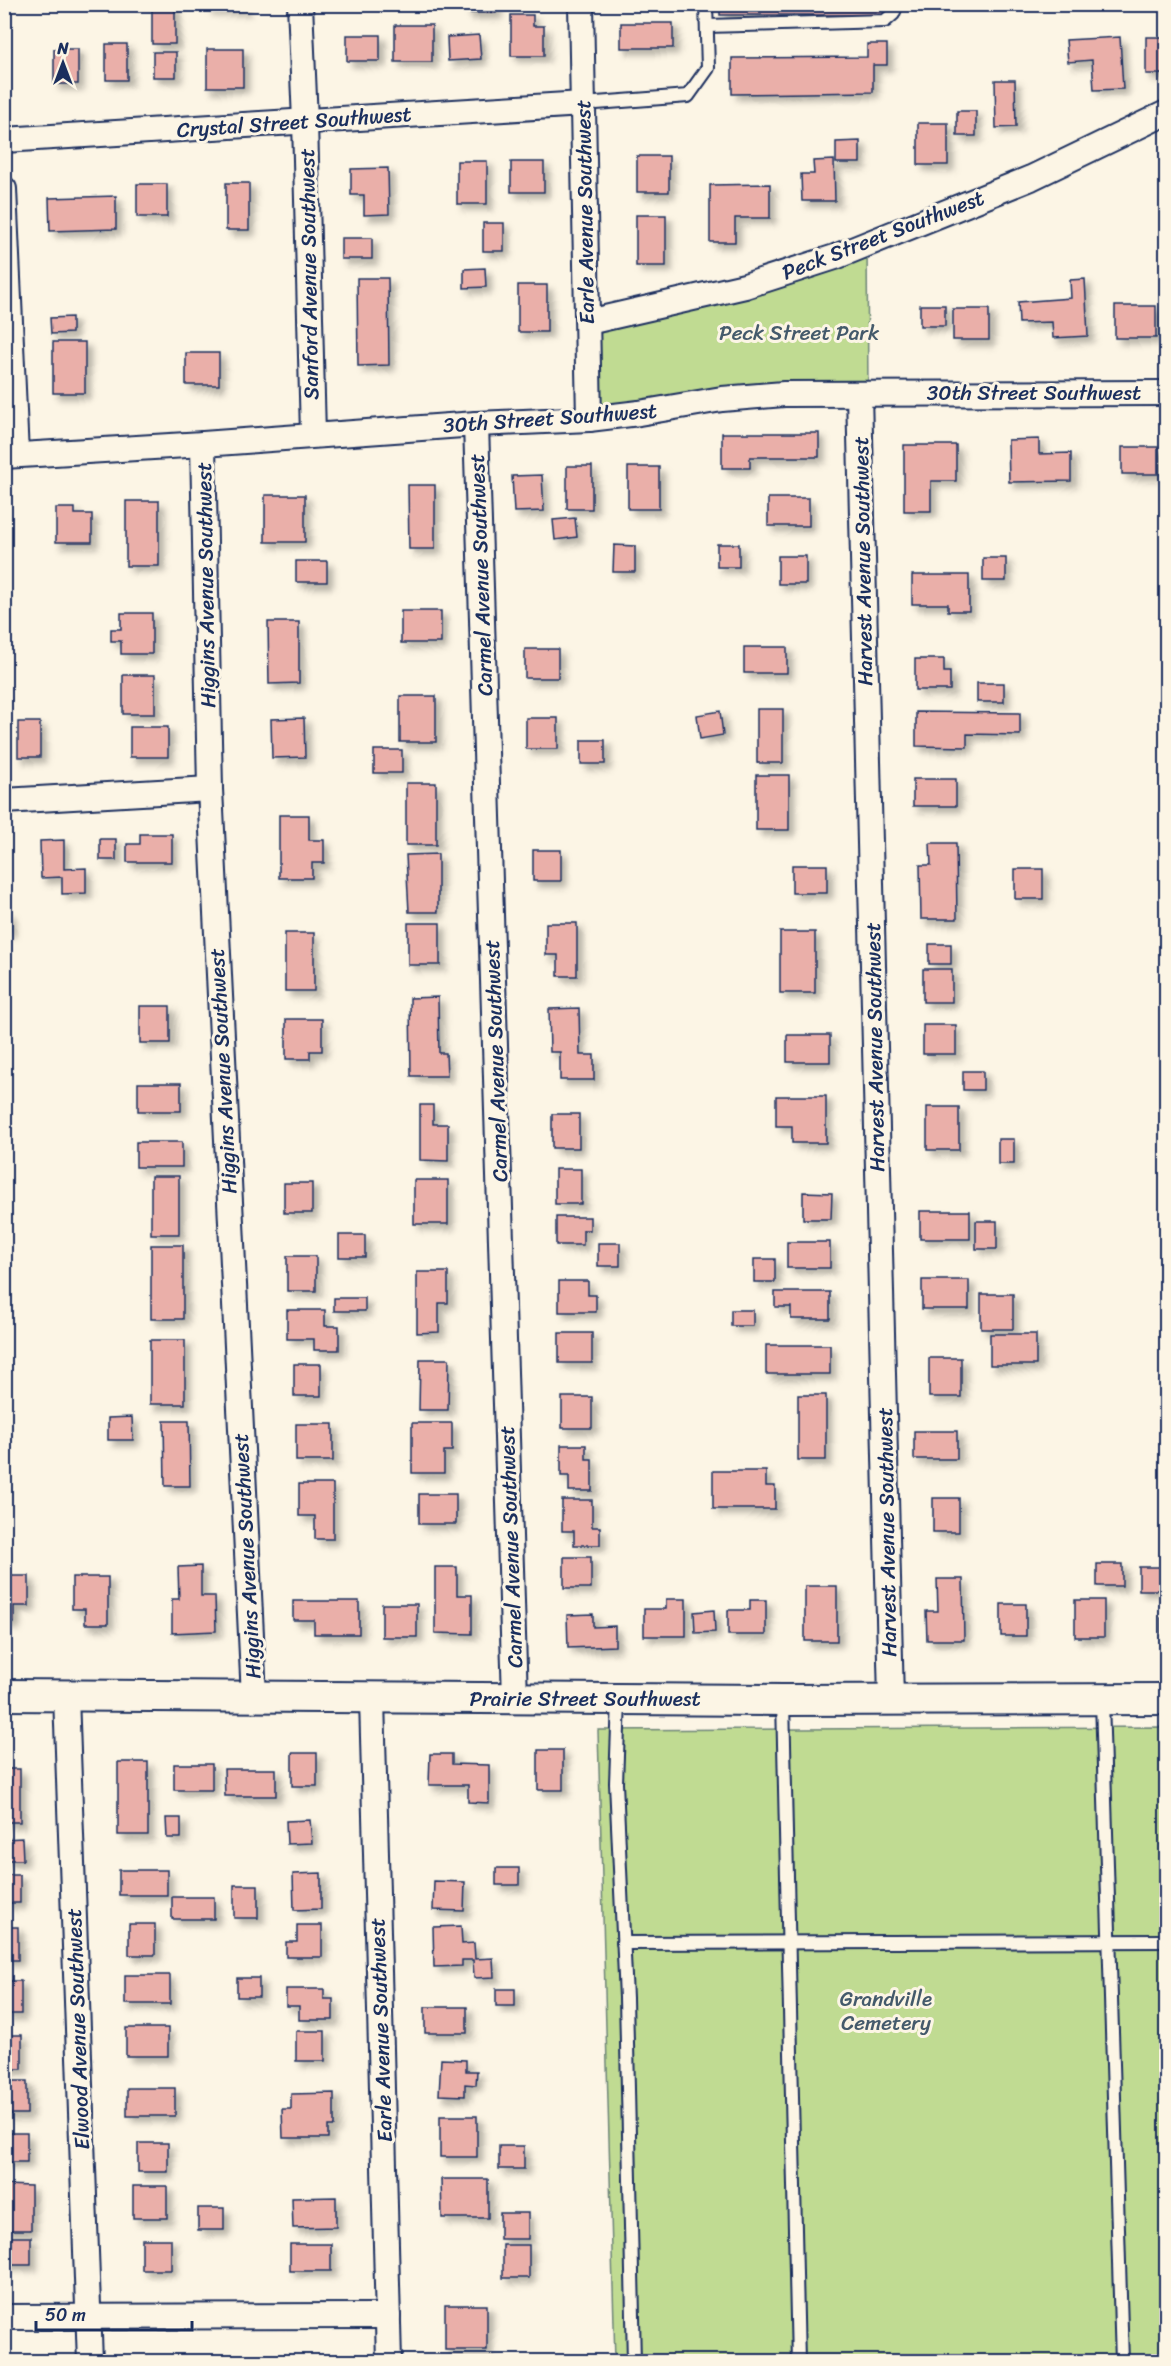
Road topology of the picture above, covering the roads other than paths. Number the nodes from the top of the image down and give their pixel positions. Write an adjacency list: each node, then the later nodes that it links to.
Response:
1 (300, 4): 8 (street, Sanford Avenue Southwest)
2 (581, 4): 6 (street, Earle Avenue Southwest)
3 (706, 4): 5 (lane)
4 (897, 4): 5 (lane)
5 (707, 26): 6 (lane)
6 (582, 104): 8 (street, Crystal Street Southwest); 11 (street, Earle Avenue Southwest)
7 (1167, 113): 11 (street, Peck Street Southwest)
8 (305, 121): 9 (street, Crystal Street Southwest); 16 (street, Sanford Avenue Southwest)
9 (4, 140)
10 (4, 189): 18 (street)
11 (588, 322): 14 (street, Earle Avenue Southwest)
12 (1167, 393): 13 (street, 30th Street Southwest)
13 (859, 394): 14 (street, 30th Street Southwest); 30 (street, Harvest Avenue Southwest)
14 (589, 419): 15 (street, 30th Street Southwest)
15 (476, 424): 16 (street, 30th Street Southwest); 25 (street, Carmel Avenue Southwest)
16 (313, 435): 17 (street, 30th Street Southwest)
17 (204, 444): 18 (street, 30th Street Southwest); 19 (street, Higgins Avenue Southwest)
18 (10, 455)
19 (210, 789): 20 (street); 23 (street, Higgins Avenue Southwest)
20 (4, 801)
21 (4, 1695): 22 (street, Prairie Street Southwest)
22 (66, 1696): 23 (street, Prairie Street Southwest); 37 (street, Elwood Avenue Southwest)
23 (254, 1697): 24 (street, Prairie Street Southwest)
24 (372, 1698): 25 (street, Prairie Street Southwest); 35 (street, Earle Avenue Southwest)
25 (515, 1699): 26 (street, Prairie Street Southwest)
26 (619, 1699): 29 (street, Prairie Street Southwest); 34 (lane)
27 (1102, 1699): 28 (street, Prairie Street Southwest); 30 (street, Prairie Street Southwest); 31 (lane)
28 (1167, 1699)
29 (783, 1700): 30 (street, Prairie Street Southwest); 33 (lane)
30 (891, 1700)
31 (1110, 1941): 32 (lane); 33 (lane); 42 (lane)
32 (1167, 1941)
33 (788, 1942): 34 (lane); 41 (lane)
34 (623, 1943): 40 (lane)
35 (388, 2316): 37 (street); 39 (street, Earle Avenue Southwest)
36 (4, 2317): 37 (street)
37 (88, 2318): 38 (street, Elwood Avenue Southwest)
38 (90, 2361)
39 (389, 2361)
40 (634, 2361)
41 (798, 2361)
42 (1122, 2361)

